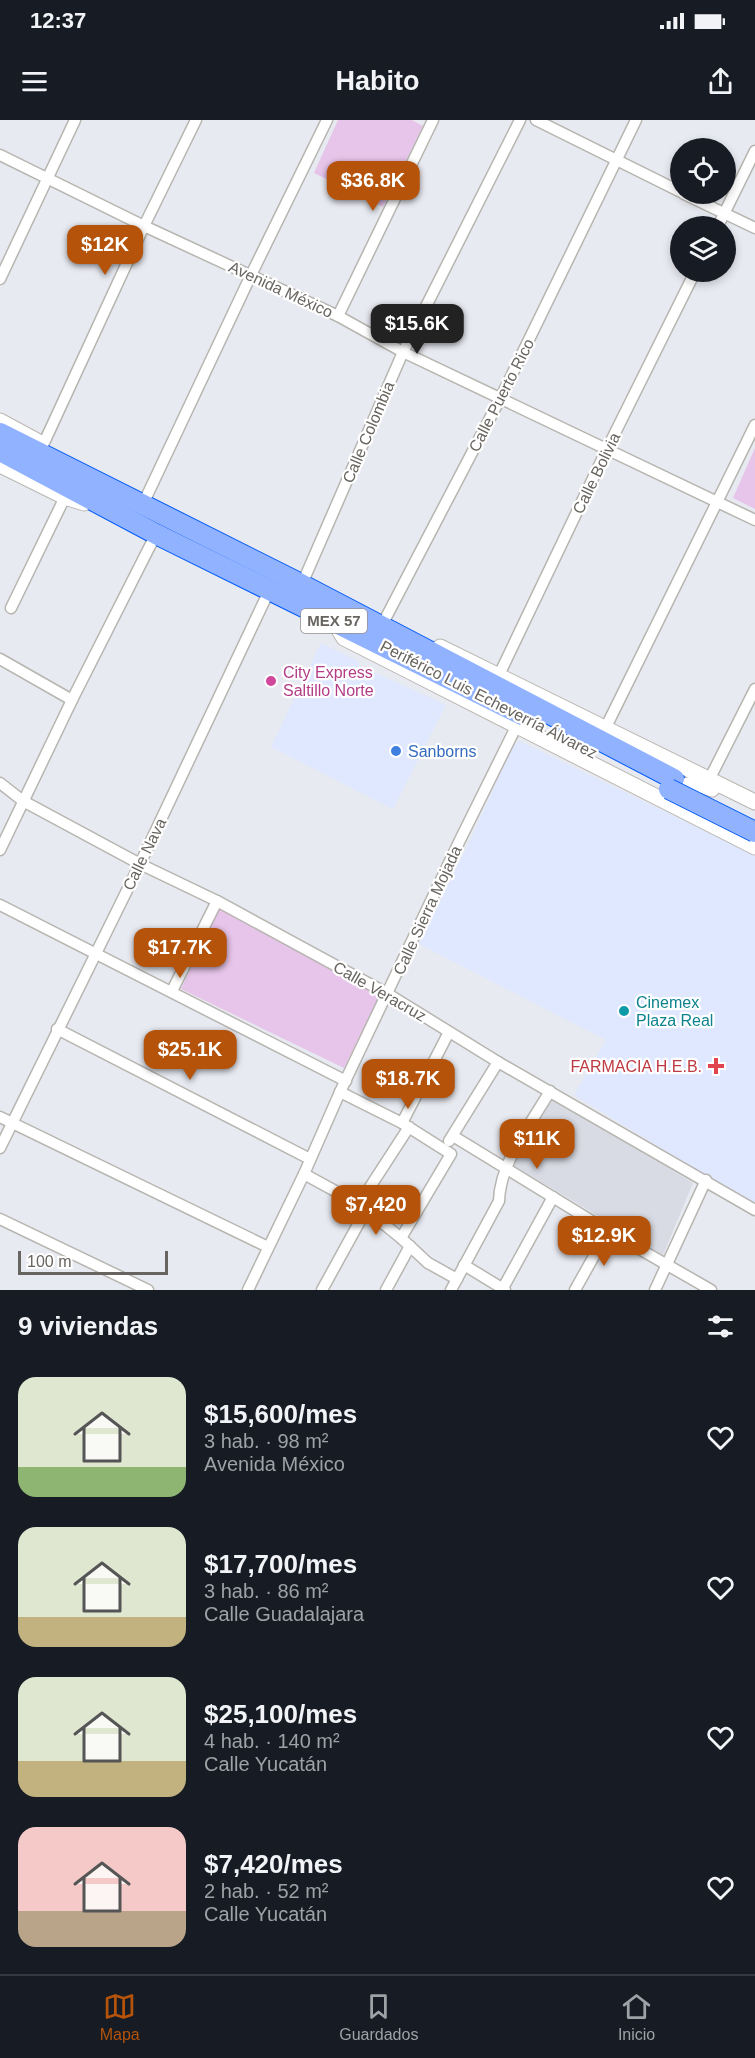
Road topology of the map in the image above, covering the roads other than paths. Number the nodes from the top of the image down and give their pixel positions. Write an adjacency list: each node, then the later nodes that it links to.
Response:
1 (75, 120): 11 (street)
2 (196, 120): 16 (street)
3 (327, 120): 18 (street)
4 (433, 120): 21 (street)
5 (519, 120): 22 (street, Calle Colombia)
6 (536, 120): 10 (street)
7 (636, 120): 10 (street, Calle Puerto Rico)
8 (755, 151): 14 (street)
9 (0, 155): 11 (street, Avenida México)
10 (616, 161): 12 (street); 23 (street, Calle Puerto Rico)
11 (46, 178): 16 (street, Avenida México); 19 (street)
12 (670, 187)
13 (705, 204): 14 (street)
14 (724, 213): 15 (street); 17 (street)
15 (723, 216)
16 (144, 226): 18 (street, Avenida México); 27 (street)
17 (755, 228)
18 (251, 275): 21 (street, Avenida México); 34 (street)
19 (0, 279)
20 (690, 282): 28 (street, Calle Bolivia)
21 (338, 316): 22 (street, Avenida México)
22 (403, 352): 23 (street, Avenida México); 38 (street, Calle Colombia)
23 (500, 399): 28 (street, Avenida México); 42 (street, Calle Puerto Rico)
24 (0, 421): 27 (street, Periférico Luis Echeverría Álvarez)
25 (755, 425): 33 (street)
26 (0, 433): 31 (highway, Periférico Luis Echeverría Álvarez / MEX 57)
27 (43, 445): 31 (street, Periférico Luis Echeverría Álvarez)
28 (607, 449): 33 (street, Avenida México); 44 (street, Calle Bolivia)
29 (0, 451): 35 (highway, Periférico Luis Echeverría Álvarez / MEX 57)
30 (0, 465): 32 (street)
31 (77, 471): 34 (highway, Periférico Luis Echeverría Álvarez / MEX 57)
32 (65, 497): 35 (street); 40 (street)
33 (718, 502): 36 (street, Avenida México); 48 (street)
34 (143, 504): 38 (highway, Periférico Luis Echeverría Álvarez / MEX 57)
35 (115, 513): 37 (highway, Periférico Luis Echeverría Álvarez / MEX 57)
36 (755, 520)
37 (156, 534): 39 (highway, Periférico Luis Echeverría Álvarez / MEX 57); 46 (street)
38 (302, 585): 42 (highway, Periférico Luis Echeverría Álvarez / MEX 57)
39 (270, 591): 41 (highway, Periférico Luis Echeverría Álvarez / MEX 57); 60 (street, Calle Nava)
40 (11, 608)
41 (333, 620): 47 (street); 51 (highway, Periférico Luis Echeverría Álvarez / MEX 57)
42 (385, 629): 44 (street); 51 (highway, Periférico Luis Echeverría Álvarez / MEX 57)
43 (0, 659): 46 (street)
44 (500, 675): 48 (street)
45 (755, 689): 49 (street)
46 (72, 700): 52 (street)
47 (516, 727): 51 (street); 65 (street, Calle Sierra Mojada)
48 (605, 729): 49 (street)
49 (709, 780): 53 (street)
50 (0, 783): 52 (street, Calle Veracruz)
51 (669, 790): 54 (street); 55 (highway, Periférico Luis Echeverría Álvarez / MEX 57); 56 (street); 57 (highway, Periférico Luis Echeverría Álvarez / MEX 57, bridge)
52 (23, 801): 59 (street); 60 (street, Calle Veracruz)
53 (755, 802)
54 (755, 810)
55 (755, 820)
56 (714, 827): 57 (street); 58 (street)
57 (755, 834)
58 (755, 847)
59 (0, 850)
60 (140, 864): 61 (street, Calle Veracruz); 63 (street, Calle Nava)
61 (217, 901): 64 (street); 65 (street, Calle Veracruz)
62 (0, 905): 63 (street)
63 (94, 953): 64 (street); 66 (street, Calle Nava)
64 (172, 991): 69 (street)
65 (388, 994): 67 (street, Calle Veracruz); 69 (street, Calle Sierra Mojada)
66 (57, 1029): 73 (street, Calle Nava); 78 (street)
67 (449, 1032): 68 (street, Calle Veracruz); 74 (street)
68 (498, 1062): 70 (street, Calle Veracruz); 75 (street)
69 (346, 1081): 71 (street, Calle Sierra Mojada)
70 (550, 1091): 79 (street); 81 (street, Calle Veracruz)
71 (340, 1092): 74 (street); 78 (street, Calle Sierra Mojada)
72 (0, 1117): 73 (street)
73 (12, 1123): 76 (street, Calle Nava); 89 (street)
74 (406, 1125): 77 (street); 83 (street)
75 (453, 1136): 77 (street); 79 (street)
76 (0, 1148)
77 (448, 1151): 87 (street)
78 (310, 1159): 80 (street, Calle Sierra Mojada)
79 (506, 1167): 82 (street); 90 (street)
80 (304, 1174): 83 (street); 89 (street, Calle Sierra Mojada)
81 (706, 1180): 84 (street, Calle Veracruz); 91 (street)
82 (553, 1197): 86 (street); 93 (street)
83 (362, 1208): 87 (street); 96 (street)
84 (755, 1210)
85 (0, 1219): 94 (street)
86 (608, 1231): 91 (street); 99 (street)
87 (401, 1238): 88 (street)
88 (410, 1246): 92 (street); 97 (street)
89 (268, 1247): 95 (street, Calle Sierra Mojada)
90 (464, 1265): 92 (street); 93 (street)
91 (667, 1265): 100 (street); 101 (street)
92 (457, 1279): 98 (street)
93 (504, 1289)
94 (148, 1290)
95 (248, 1290)
96 (322, 1290)
97 (386, 1290)
98 (451, 1290)
99 (575, 1290)
100 (655, 1290)
101 (711, 1290)

